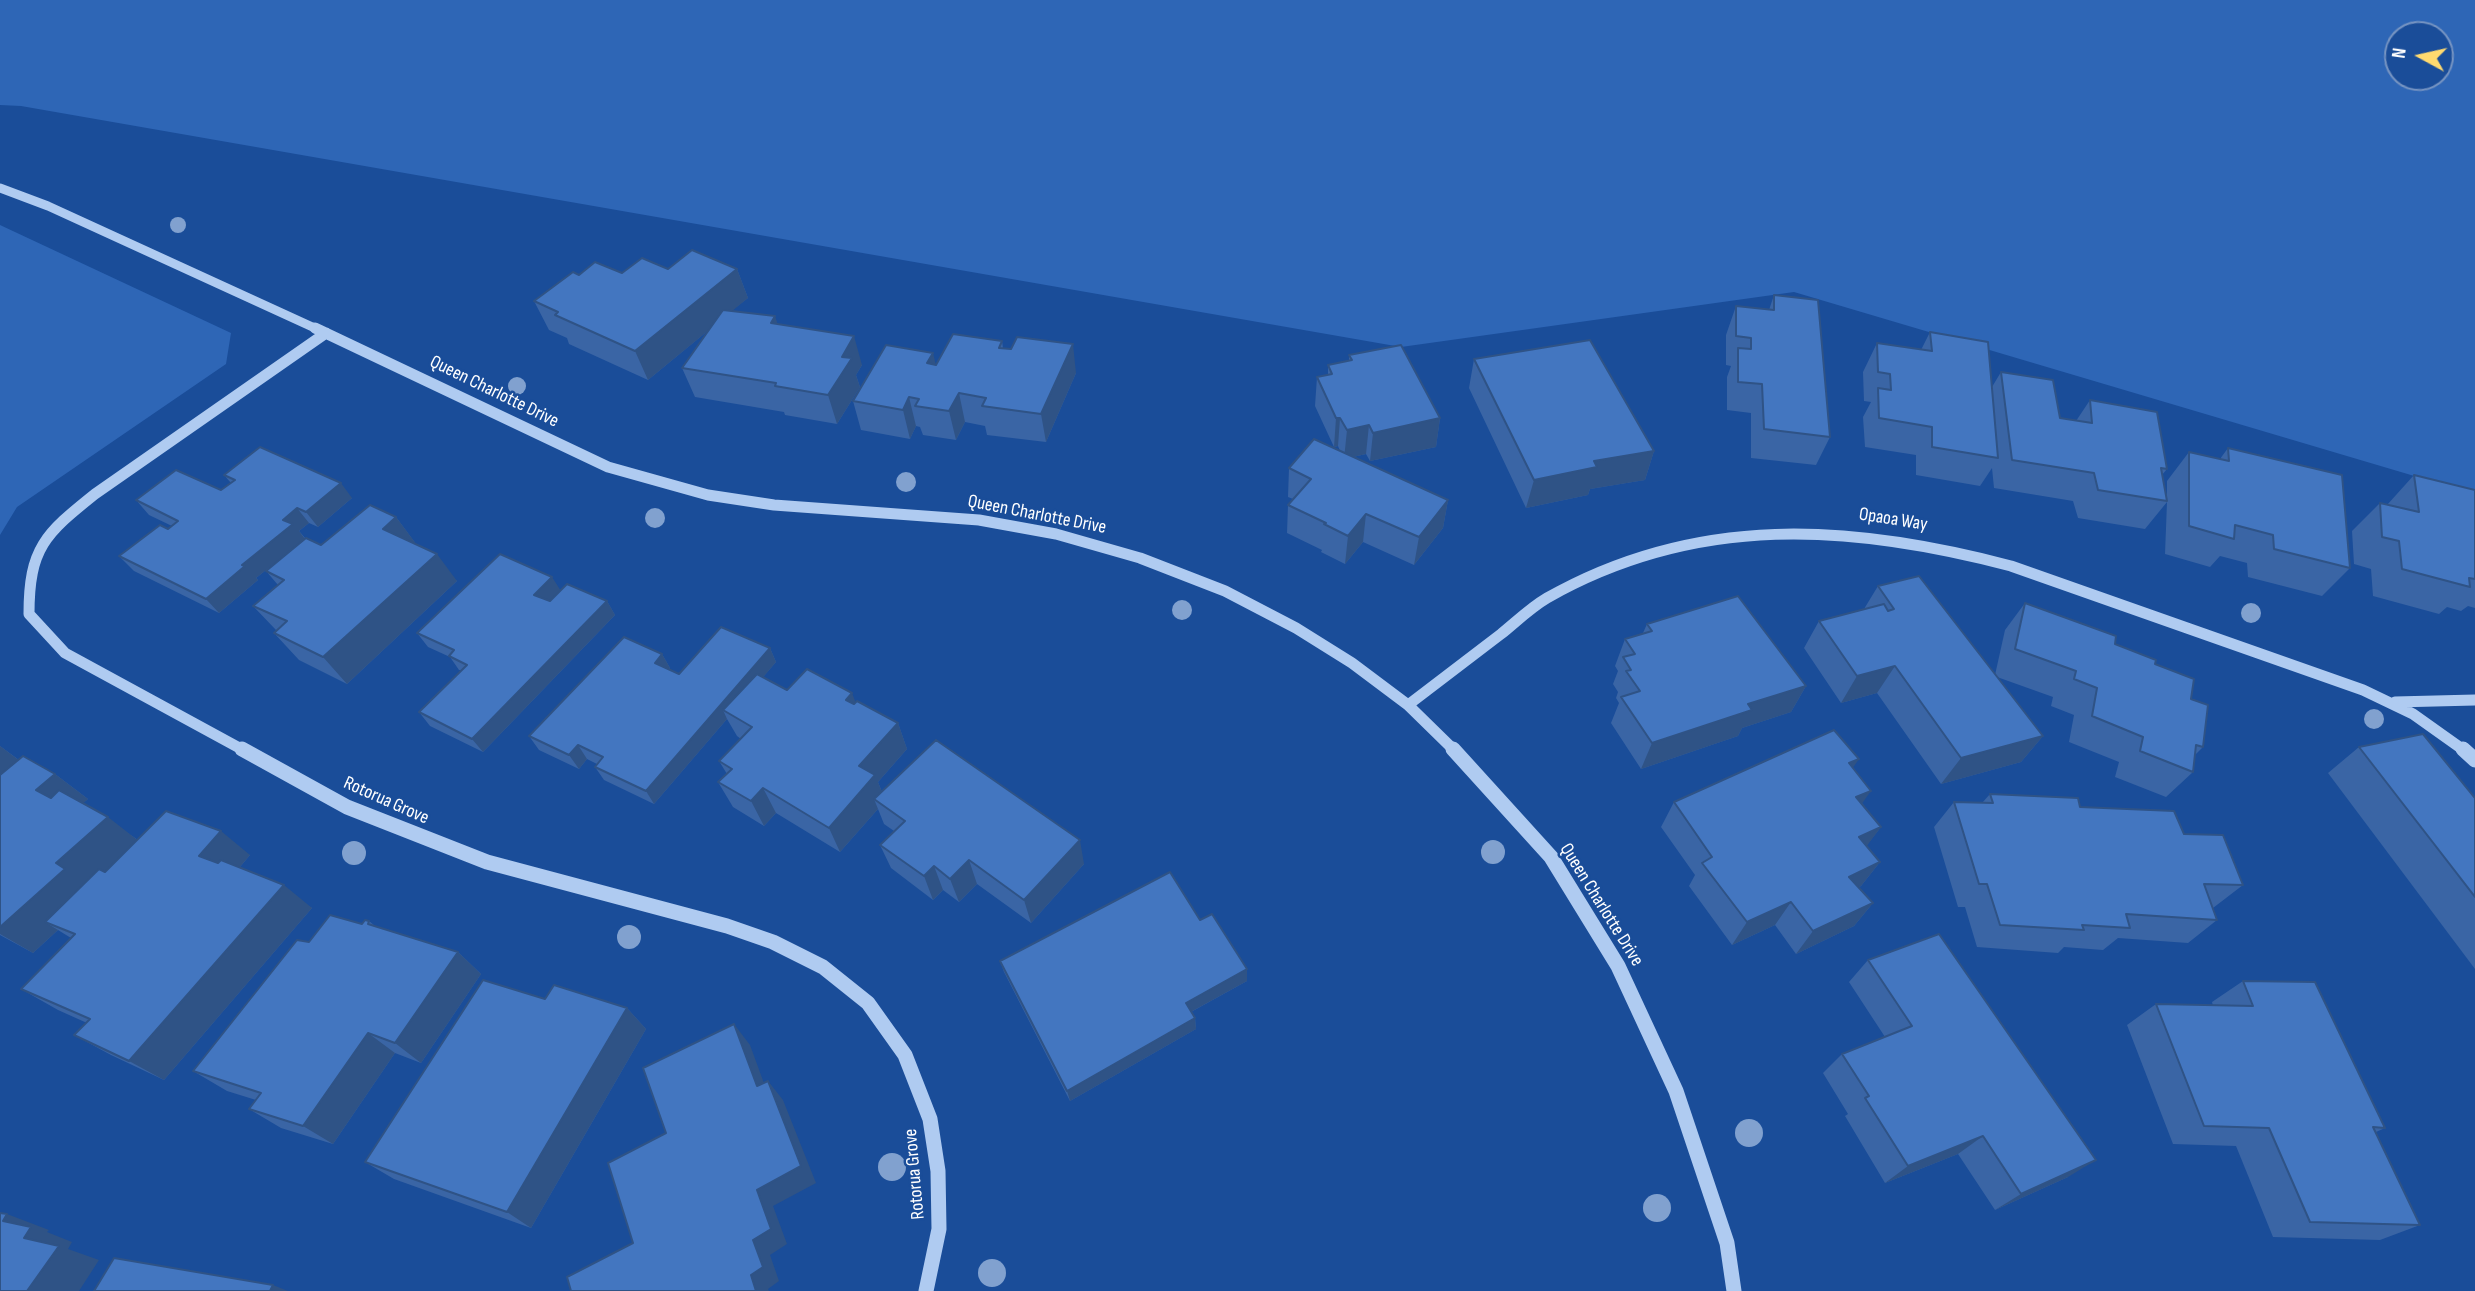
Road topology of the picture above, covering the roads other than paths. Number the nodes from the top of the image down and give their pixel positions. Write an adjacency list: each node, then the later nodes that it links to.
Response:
1 (0, 188): 2 (street, Queen Charlotte Drive)
2 (326, 333): 5 (street, Queen Charlotte Drive); 7 (street, Rotorua Grove)
3 (2475, 700): 4 (street, Opaoa Way)
4 (2395, 702): 5 (street, Opaoa Way); 6 (street, Opaoa Way)
5 (1408, 705): 8 (street, Queen Charlotte Drive)
6 (2475, 760)
7 (926, 1291)
8 (1734, 1291)

